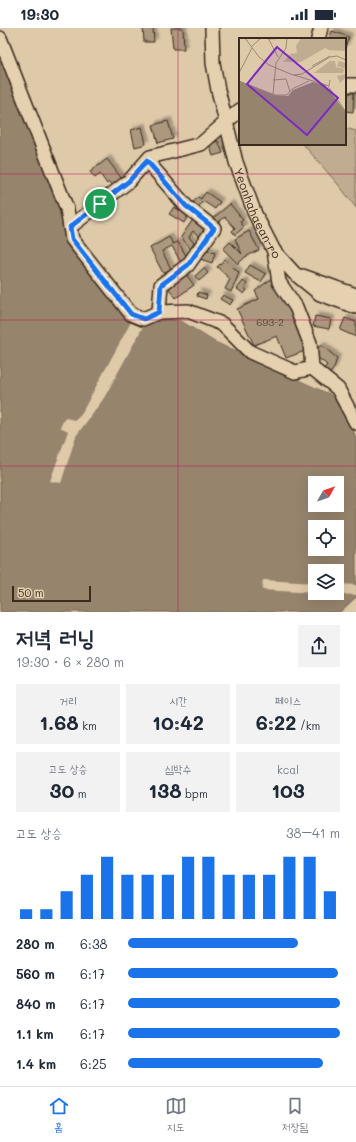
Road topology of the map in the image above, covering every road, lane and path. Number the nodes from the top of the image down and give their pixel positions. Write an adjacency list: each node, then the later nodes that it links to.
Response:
1 (212, 28): 6 (street, Yeonhahaean-ro)
2 (321, 28): 4 (street)
3 (0, 38): 8 (street)
4 (318, 38)
5 (239, 111): 6 (street)
6 (226, 122): 7 (street); 9 (street, Yeonhahaean-ro)
7 (147, 161): 8 (street); 13 (street)
8 (70, 227): 13 (street)
9 (274, 251): 10 (street, Yeonhahaean-ro); 14 (street)
10 (294, 273): 11 (street, Yeonhahaean-ro); 12 (street, Yeonhahaean-ro)
11 (356, 295)
12 (356, 307)
13 (159, 312): 14 (street)
14 (312, 368): 15 (street)
15 (356, 423)

